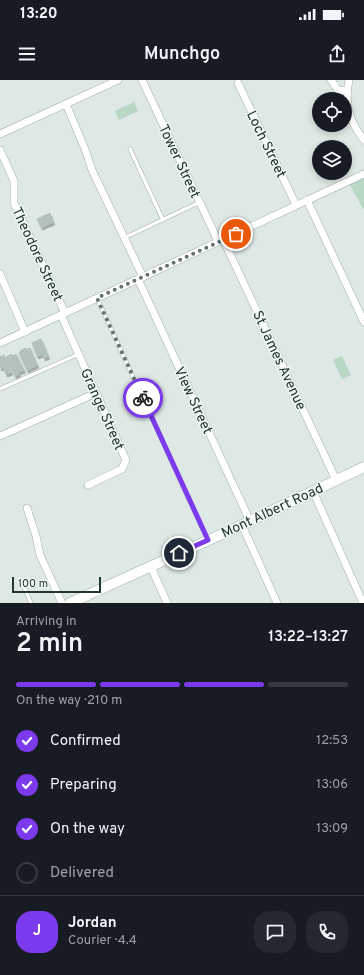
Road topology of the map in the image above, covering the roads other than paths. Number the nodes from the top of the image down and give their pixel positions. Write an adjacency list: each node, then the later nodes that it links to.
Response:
1 (118, 80): 7 (street)
2 (142, 80): 14 (street, Tower Street)
3 (331, 80): 6 (street)
4 (349, 80): 6 (street)
5 (238, 83): 15 (street, Loch Street)
6 (346, 91): 9 (street)
7 (66, 104): 8 (street); 17 (street, View Street)
8 (0, 134)
9 (364, 140)
10 (130, 149): 16 (lane)
11 (0, 150): 23 (street, Theodore Street)
12 (364, 174): 13 (street)
13 (307, 200): 15 (street); 24 (street)
14 (200, 202): 16 (lane); 18 (street, Tower Street)
15 (296, 205): 18 (street)
16 (163, 220): 17 (lane)
17 (124, 238): 20 (street, View Street)
18 (221, 240): 20 (street); 32 (street, St James Avenue)
19 (0, 274): 21 (street)
20 (141, 278): 22 (street); 36 (street, View Street)
21 (3, 291): 25 (street)
22 (97, 298): 23 (street); 37 (lane)
23 (63, 314): 25 (street); 27 (street, Grange Street)
24 (364, 322)
25 (25, 332): 26 (street)
26 (0, 343)
27 (79, 354): 28 (lane); 29 (street, Grange Street)
28 (0, 390)
29 (96, 393): 30 (street); 33 (street, Grange Street)
30 (0, 436)
31 (364, 467): 32 (main road, Mont Albert Road)
32 (336, 480): 34 (main road, Mont Albert Road)
33 (88, 485)
34 (314, 491): 36 (main road, Mont Albert Road); 45 (street)
35 (27, 508): 41 (street)
36 (246, 523): 37 (main road, Mont Albert Road); 44 (street, View Street)
37 (208, 540): 38 (main road, Mont Albert Road)
38 (151, 566): 42 (main road, Mont Albert Road); 43 (street)
39 (21, 580): 40 (lane)
40 (31, 603)
41 (62, 603)
42 (73, 603)
43 (167, 603)
44 (277, 603)
45 (363, 603)

